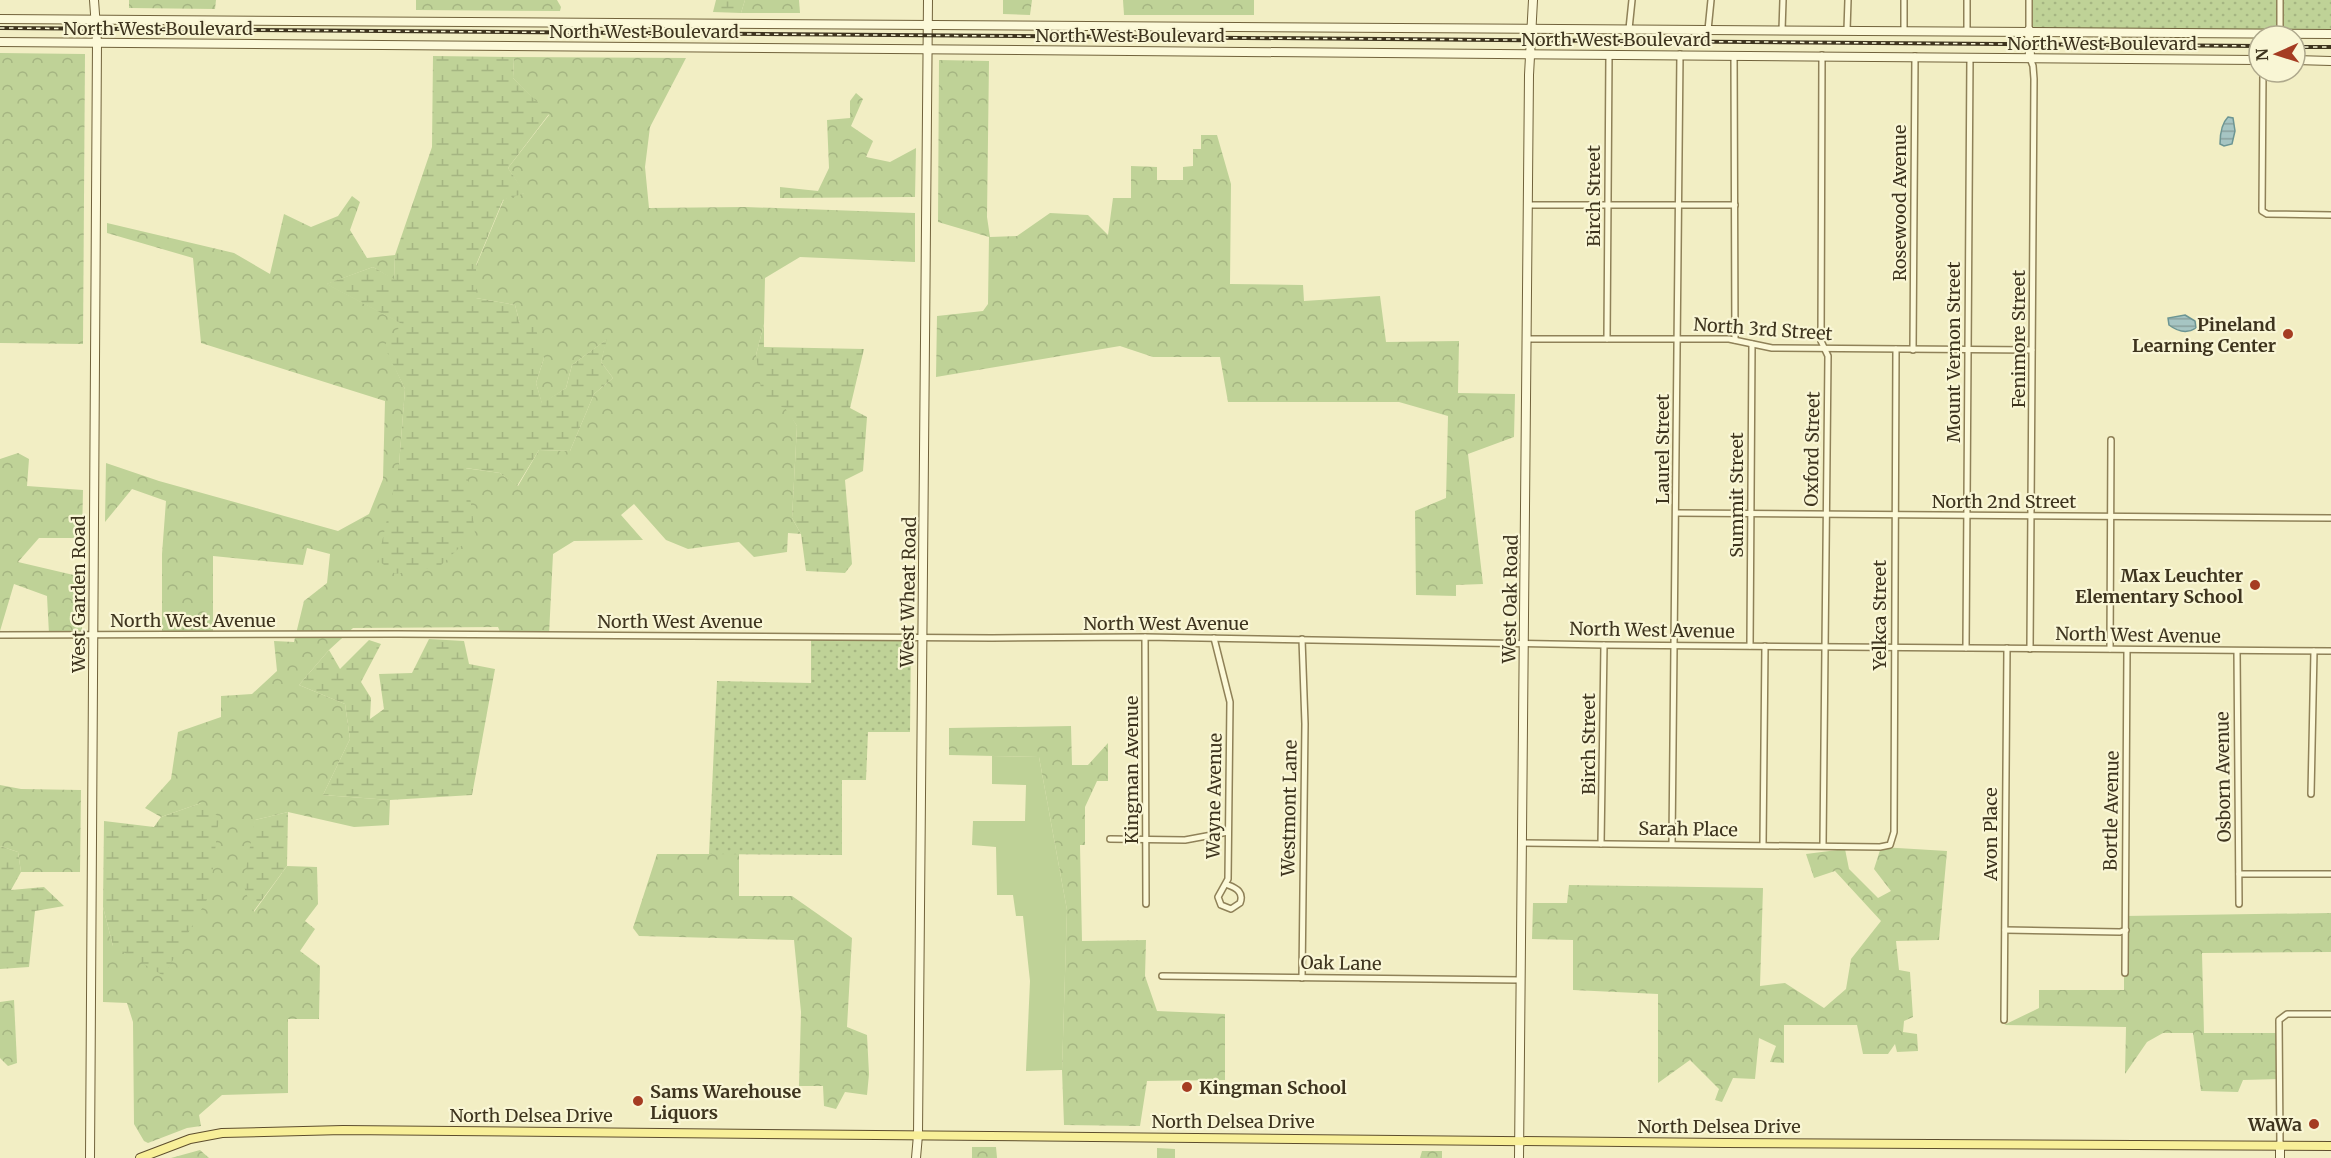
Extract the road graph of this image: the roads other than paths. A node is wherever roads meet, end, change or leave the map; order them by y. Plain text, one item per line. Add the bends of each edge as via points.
1 (94, 0) edge
2 (928, 0) edge
3 (1533, 0) edge
4 (1632, 0) edge
5 (1711, 0) edge
6 (1783, 0) edge
7 (1848, 0) edge
8 (1904, 0) edge
9 (1967, 0) edge
10 (2029, 0) edge
11 (2280, 0) edge
12 (0, 19) edge
13 (97, 19) junction
14 (2280, 24) edge
15 (928, 25) junction
16 (1531, 29) junction
17 (1629, 29) junction
18 (1708, 30) junction
19 (1782, 30) junction
20 (1847, 30) junction
21 (1904, 30) junction
22 (1967, 30) junction
23 (2029, 30) junction
24 (2247, 33) edge
25 (2307, 34) edge
26 (2331, 34) edge
27 (0, 42) edge
28 (97, 42) junction
29 (928, 49) junction
30 (1530, 53) junction
31 (1609, 54) junction
32 (1680, 54) junction
33 (1734, 55) junction
34 (1822, 55) junction
35 (1915, 56) junction
36 (1970, 57) junction
37 (2030, 58) junction
38 (2247, 60) edge
39 (2307, 60) edge
40 (2331, 61) edge
41 (2263, 84) edge
42 (1608, 204) junction
43 (1528, 205) junction
44 (1678, 205) junction
45 (1735, 205) junction
46 (2331, 215) edge
47 (1527, 339) junction
48 (1607, 339) junction
49 (1677, 339) junction
50 (1735, 340) junction
51 (1752, 344) junction
52 (1825, 349) junction
53 (1896, 349) junction
54 (1913, 350) junction
55 (1968, 350) junction
56 (2032, 350) junction
57 (2111, 440) dead end
58 (1676, 513) junction
59 (1751, 513) junction
60 (1826, 514) junction
61 (1894, 515) junction
62 (1967, 515) junction
63 (2031, 516) junction
64 (2110, 517) junction
65 (2331, 519) edge
66 (0, 635) edge
67 (93, 636) junction
68 (1145, 637) junction
69 (922, 638) junction
70 (1214, 638) junction
71 (1302, 639) junction
72 (1524, 644) junction
73 (1604, 645) junction
74 (1675, 646) junction
75 (1750, 646) junction
76 (1765, 646) junction
77 (1825, 647) junction
78 (1894, 648) junction
79 (1966, 648) junction
80 (2007, 648) junction
81 (2030, 648) junction
82 (2110, 649) junction
83 (2127, 650) junction
84 (2237, 651) junction
85 (2314, 651) junction
86 (2331, 651) edge
87 (2311, 794) dead end
88 (1228, 832) junction
89 (1147, 838) junction
90 (1110, 839) dead end
91 (1522, 843) junction
92 (1672, 843) junction
93 (1601, 844) junction
94 (1763, 845) junction
95 (1824, 845) junction
96 (1854, 846) joint
97 (2239, 874) junction
98 (2331, 874) edge
99 (1228, 885) dead end
100 (1146, 903) dead end
101 (2239, 904) dead end
102 (2005, 930) junction
103 (2126, 930) junction
104 (2126, 973) dead end
105 (1162, 976) dead end
106 (1302, 978) junction
107 (1520, 980) junction
108 (2331, 1014) edge
109 (2004, 1020) dead end
110 (918, 1135) junction
111 (1519, 1140) junction
112 (2280, 1145) junction
113 (2331, 1146) edge
114 (90, 1158) edge
115 (140, 1158) edge
116 (916, 1158) edge
117 (1519, 1158) edge
118 (2280, 1158) edge

1 - 13 main road, West Garden Road
2 - 15 main road, West Wheat Road
3 - 16 main road, West Oak Road
4 - 17 street
5 - 18 street
6 - 19 street
7 - 20 street
8 - 21 street
9 - 22 street
10 - 23 street
11 - 14 street
12 - 13 main road
13 - 15 main road
13 - 28 main road, West Garden Road
15 - 16 main road
15 - 29 main road, West Wheat Road
16 - 17 main road
16 - 30 main road, West Oak Road
17 - 18 main road
18 - 19 main road
19 - 20 main road
20 - 21 main road
21 - 22 main road
22 - 23 main road
23 - 24 main road
23 - 37 main road, Fenimore Street
25 - 26 main road
27 - 28 main road, North West Boulevard
28 - 29 main road, North West Boulevard
28 - 67 main road, West Garden Road
29 - 30 main road, North West Boulevard
29 - 69 main road, West Wheat Road
30 - 31 main road, North West Boulevard
30 - 43 main road, West Oak Road
31 - 32 main road, North West Boulevard
31 - 42 street, Birch Street
32 - 33 main road, North West Boulevard
32 - 44 street, Laurel Street
33 - 34 main road, North West Boulevard
33 - 45 street
34 - 35 main road, North West Boulevard
34 - 52 street, Oxford Street via 1821,341
35 - 36 main road, North West Boulevard
35 - 54 street, Rosewood Avenue
36 - 37 main road, North West Boulevard
36 - 55 street, Mount Vernon Street
37 - 38 main road, North West Boulevard
37 - 56 street, Fenimore Street via 2034,79
39 - 40 main road
41 - 46 street via 2263,213
42 - 43 street
42 - 44 street
42 - 48 street, Birch Street
43 - 47 main road, West Oak Road
44 - 45 street
44 - 49 street, Laurel Street
45 - 50 street
47 - 48 street, North 3rd Street
47 - 72 main road, West Oak Road
48 - 49 street, North 3rd Street
49 - 50 street, North 3rd Street
49 - 58 street, Laurel Street
50 - 51 street, North 3rd Street
51 - 52 street, North 3rd Street
51 - 59 street, Summit Street
52 - 53 street, North 3rd Street
52 - 60 street, Oxford Street
53 - 54 street, North 3rd Street
53 - 61 street, Yelkca Street
54 - 55 street, North 3rd Street
55 - 56 street, North 3rd Street
55 - 62 street, Mount Vernon Street
56 - 63 street, Fenimore Street
57 - 64 street
58 - 59 street, North 2nd Street
58 - 74 street, Laurel Street
59 - 60 street, North 2nd Street
59 - 75 street, Summit Street
60 - 61 street, North 2nd Street
60 - 77 street, Oxford Street
61 - 62 street, North 2nd Street
61 - 78 street, Yelkca Street
62 - 63 street, North 2nd Street
62 - 79 street, Mount Vernon Street
63 - 64 street, North 2nd Street
63 - 81 street, Fenimore Street
64 - 65 street, North 2nd Street
64 - 82 street
66 - 67 street, North West Avenue
67 - 69 street, North West Avenue
67 - 114 main road, West Garden Road
68 - 69 street, North West Avenue
68 - 70 street, North West Avenue
68 - 89 street, Kingman Avenue
69 - 110 main road, West Wheat Road
70 - 71 street, North West Avenue
70 - 88 street, Wayne Avenue via 1230,702
71 - 72 street, North West Avenue
71 - 106 street, Westmont Lane
72 - 73 street, North West Avenue
72 - 91 main road, West Oak Road
73 - 74 street, North West Avenue
73 - 93 street, Birch Street
74 - 75 street, North West Avenue
74 - 92 street, Laurel Street
75 - 76 street, North West Avenue
76 - 77 street, North West Avenue
76 - 94 street
77 - 78 street, North West Avenue
77 - 95 street, Oxford Street
78 - 79 street, North West Avenue
78 - 96 street, Yelkca Street via 1893,838 1890,845
79 - 80 street, North West Avenue
80 - 81 street, North West Avenue
80 - 102 street, Avon Place
81 - 82 street, North West Avenue
82 - 83 street, North West Avenue
83 - 84 street, North West Avenue
83 - 103 street, Bortle Avenue
84 - 85 street, North West Avenue
84 - 97 street, Osborn Avenue
85 - 86 street, North West Avenue
85 - 87 street
88 - 89 street via 1194,839
88 - 99 street, Wayne Avenue via 1228,879 1218,897 1221,905 1231,909 1240,903 1241,896
89 - 90 street
89 - 100 street, Kingman Avenue
91 - 93 street, Sarah Place
91 - 107 main road, West Oak Road
92 - 93 street, Sarah Place
92 - 94 street, Sarah Place
94 - 95 street, Sarah Place
95 - 96 street, Sarah Place
97 - 98 street
97 - 101 street, Osborn Avenue
102 - 103 street
102 - 109 street, Avon Place
103 - 104 street, Bortle Avenue
105 - 106 street, Oak Lane
106 - 107 street, Oak Lane
107 - 111 main road, West Oak Road
108 - 112 street via 2287,1014 2279,1020
110 - 111 main road, North Delsea Drive
110 - 115 main road, North Delsea Drive via 244,1131 190,1139
110 - 116 main road, West Wheat Road
111 - 112 main road, North Delsea Drive
111 - 117 main road, West Oak Road
112 - 113 main road, North Delsea Drive
112 - 118 main road

